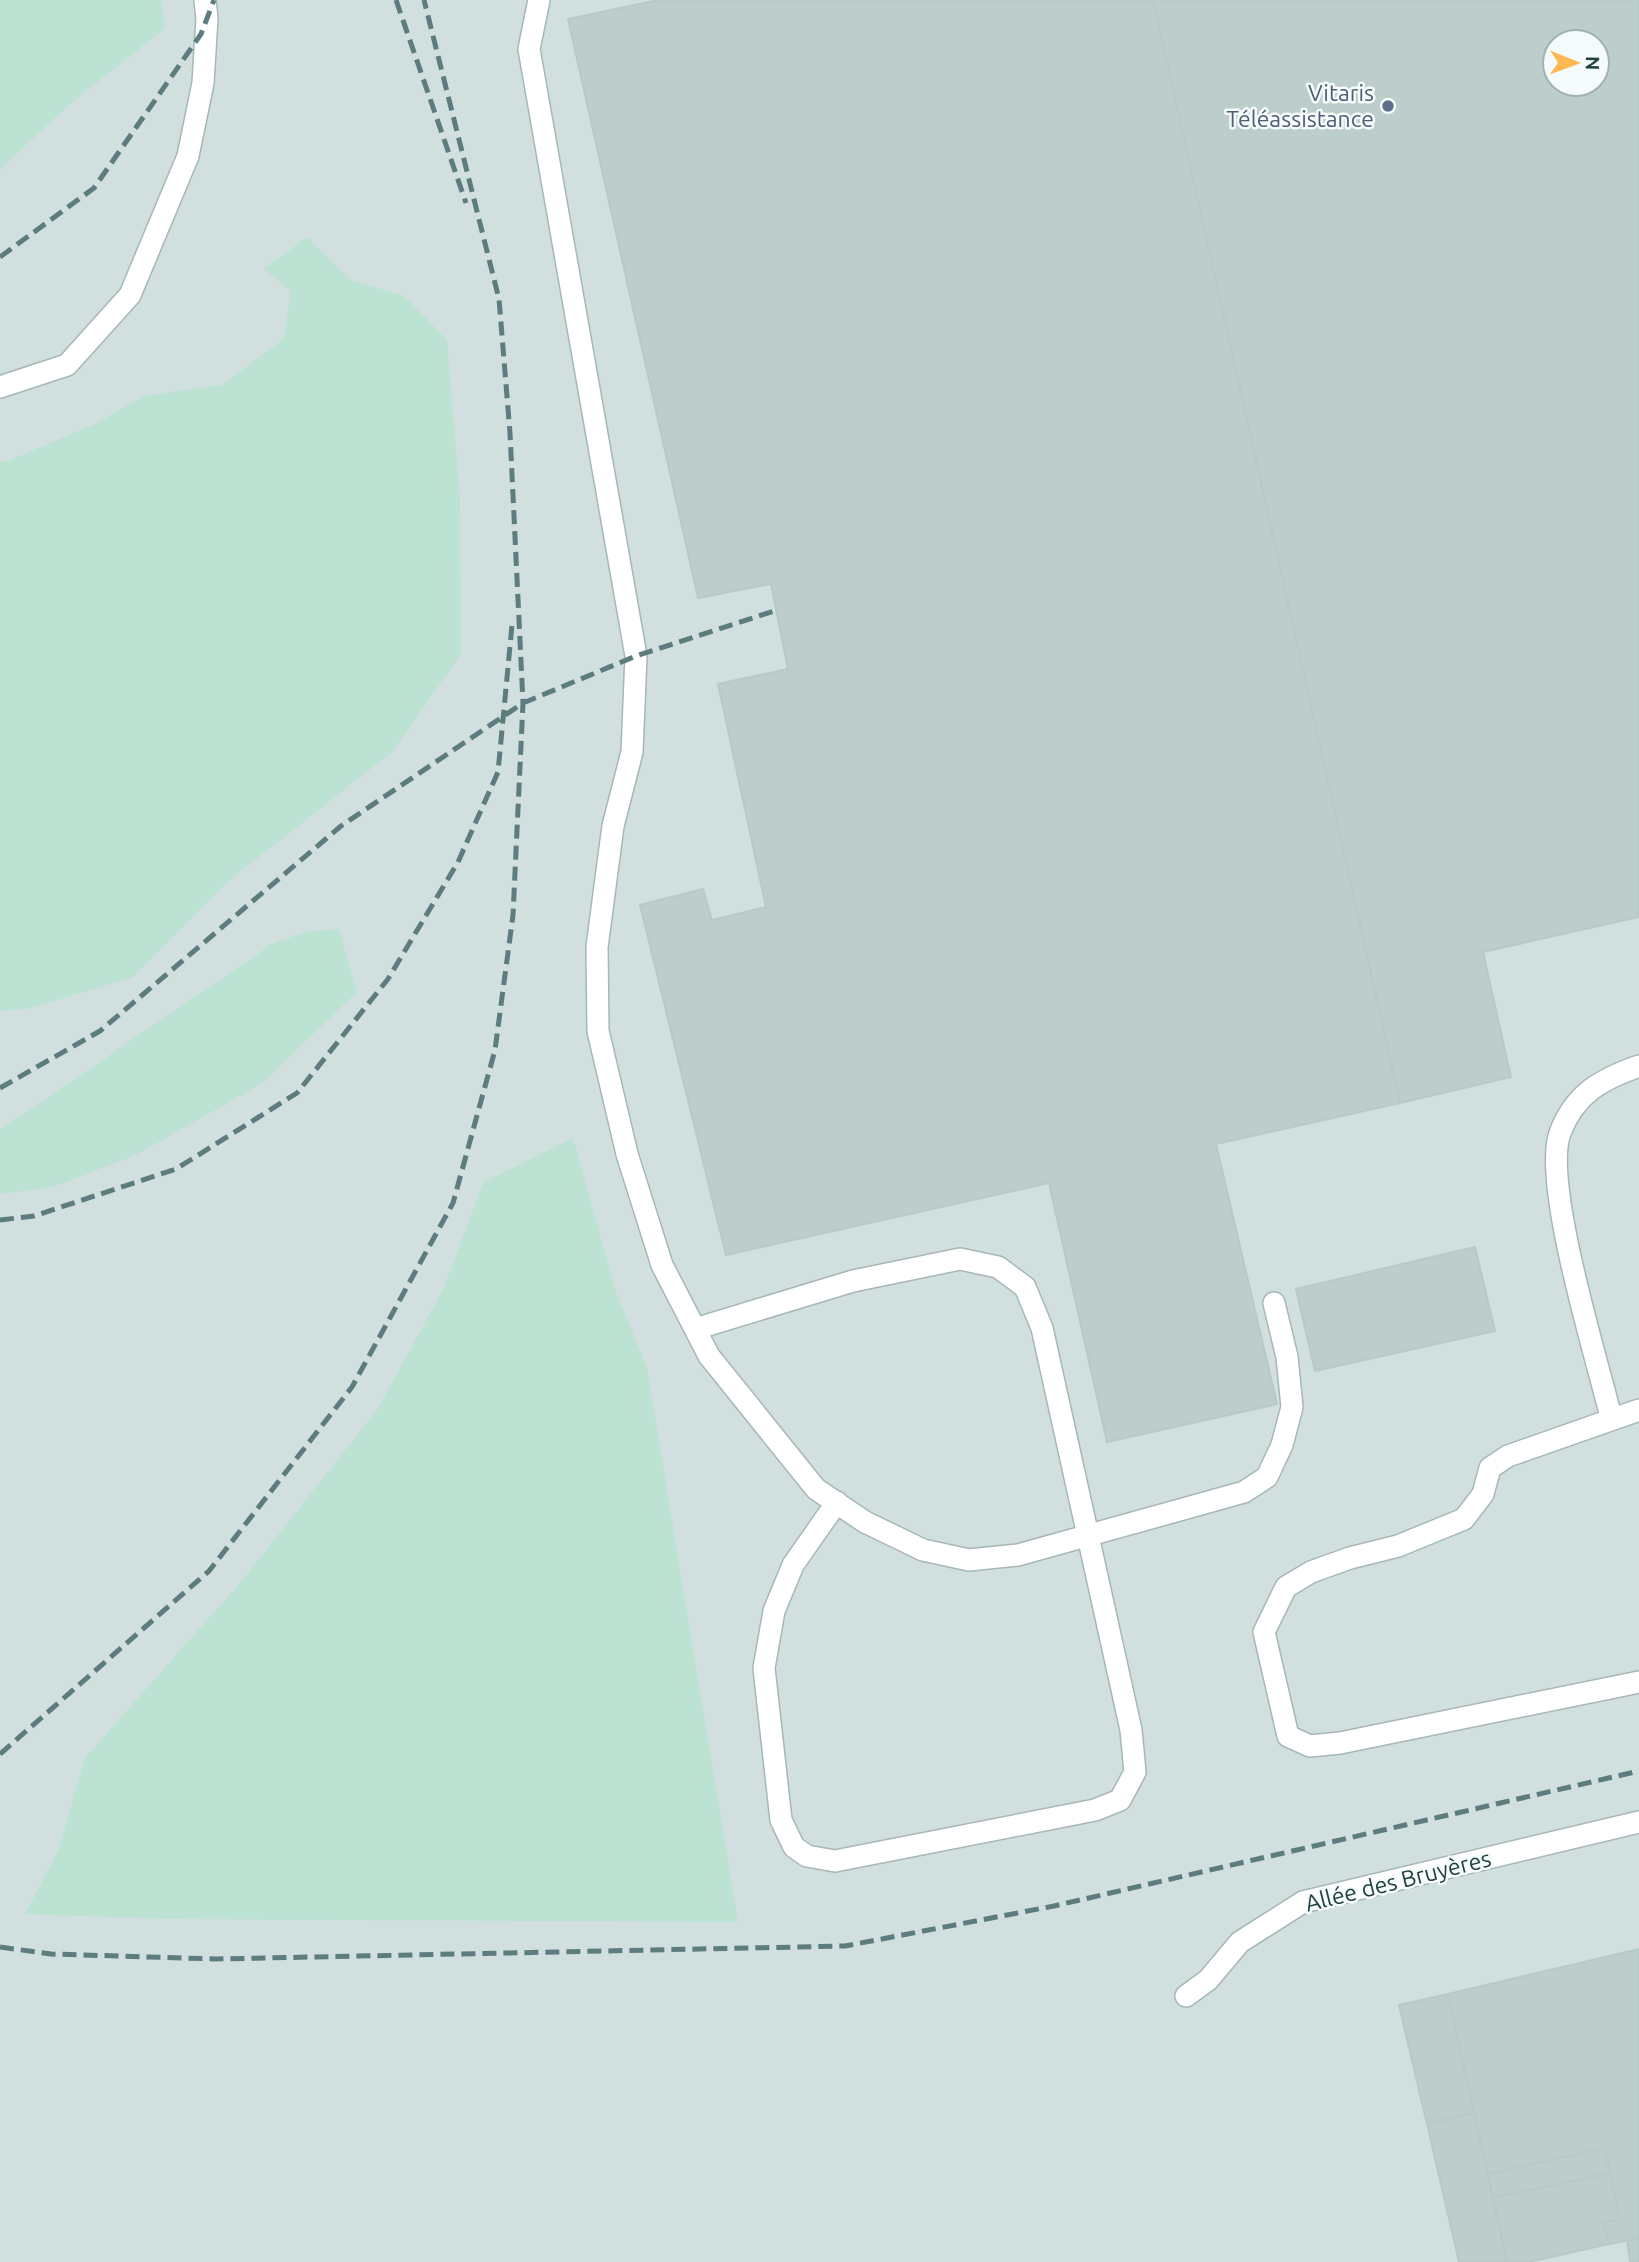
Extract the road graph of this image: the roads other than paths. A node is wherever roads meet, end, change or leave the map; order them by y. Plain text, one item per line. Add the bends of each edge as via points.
1 (205, 0) edge
2 (539, 0) edge
3 (0, 387) edge
4 (1639, 1066) edge
5 (1274, 1303) dead end
6 (695, 1329) junction
7 (1639, 1410) edge
8 (1611, 1417) junction
9 (837, 1502) junction
10 (1086, 1536) junction
11 (1639, 1682) edge
12 (1639, 1822) edge
13 (1186, 1996) dead end

1 - 3 street via 203,83 188,156 130,295 67,365
2 - 6 street via 529,49 636,656 632,752 612,826 597,947 598,1031 626,1154 658,1253
4 - 8 street via 1602,1079 1576,1104 1560,1134 1562,1219
5 - 10 street via 1287,1357 1292,1407 1282,1445 1266,1477 1244,1492
6 - 9 street via 709,1356 766,1429 816,1489
6 - 10 street via 914,1267 960,1259 998,1267 1025,1287 1042,1328
7 - 8 street
8 - 11 street via 1508,1456 1490,1468 1483,1494 1464,1520 1311,1572 1286,1587 1264,1632 1288,1737 1310,1746 1340,1744
9 - 10 street via 865,1522 923,1550 969,1560 1018,1555
9 - 10 street via 793,1565 774,1611 764,1668 781,1820 794,1847 807,1856 835,1861 1095,1810 1121,1800 1135,1772 1131,1730
12 - 13 street, Allée des Bruyères via 1303,1902 1240,1942 1208,1980

